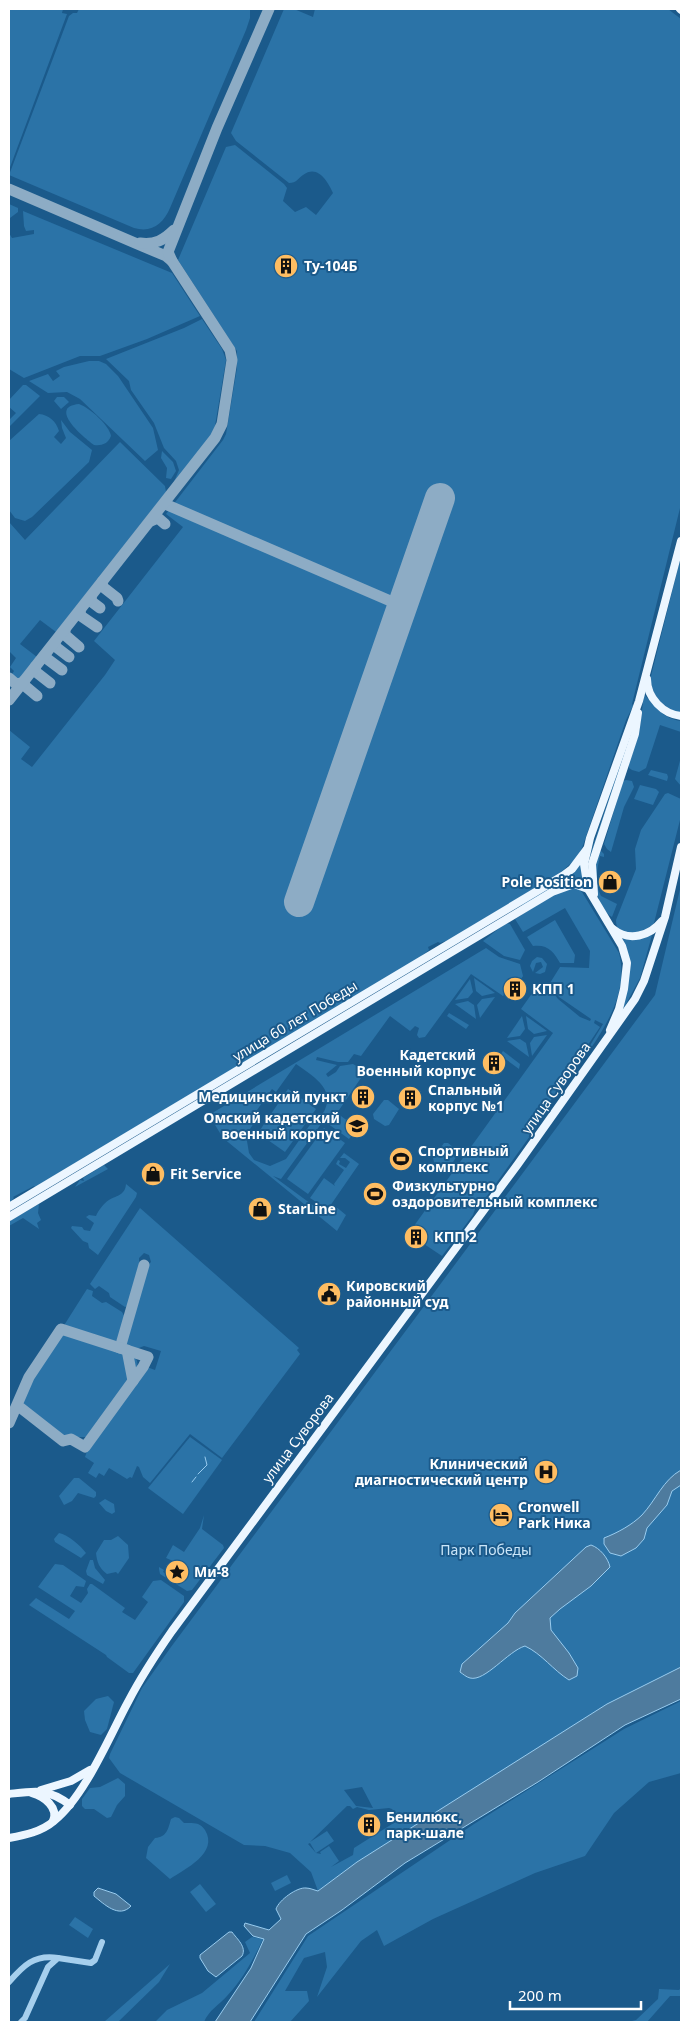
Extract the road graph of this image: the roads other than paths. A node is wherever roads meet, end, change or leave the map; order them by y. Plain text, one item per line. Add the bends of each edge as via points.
1 (681, 541) edge
2 (648, 667) junction
3 (639, 702) junction
4 (681, 716) edge
5 (681, 847) edge
6 (587, 849) junction
7 (588, 889) junction
8 (594, 899) junction
9 (518, 907) junction
10 (664, 917) junction
11 (611, 927) junction
12 (606, 1038) junction
13 (209, 1092) junction
14 (67, 1172) junction
15 (72, 1179) junction
16 (9, 1207) edge
17 (9, 1217) edge
18 (94, 1768) junction
19 (38, 1790) junction
20 (28, 1792) junction
21 (9, 1794) edge
22 (70, 1804) junction
23 (53, 1822) junction
24 (9, 1838) edge
25 (102, 1942) dead end
26 (58, 1958) junction
27 (9, 1982) edge
28 (21, 2022) edge

1 - 2 main road
2 - 3 main road
2 - 4 main road via 650,695 668,713
3 - 6 main road
3 - 8 main road via 636,734 592,864
5 - 10 main road
6 - 7 main road via 584,872
6 - 9 main road, улица 60 лет Победы via 572,869
7 - 8 main road
7 - 9 main road, улица 60 лет Победы via 579,885 567,886
8 - 11 main road
9 - 13 main road, улица 60 лет Победы
10 - 11 main road via 651,931 642,935 625,936
10 - 12 main road via 640,990
11 - 12 main road via 625,954 627,973 619,1009
12 - 18 main road, улица Суворова via 518,1164 167,1638 142,1674
13 - 14 main road, улица 60 лет Победы
13 - 15 main road, улица 60 лет Победы
14 - 15 main road
14 - 16 main road, улица 60 лет Победы
15 - 17 main road, улица 60 лет Победы
18 - 19 main road via 77,1779
18 - 22 main road, улица Суворова
19 - 20 main road
19 - 22 main road
20 - 21 main road
20 - 23 main road via 38,1794 50,1805 56,1814
22 - 23 main road, улица Суворова
23 - 24 main road, улица Суворова via 38,1831
25 - 26 street via 91,1963
26 - 27 street via 44,1957 29,1962
26 - 28 street via 48,1967

